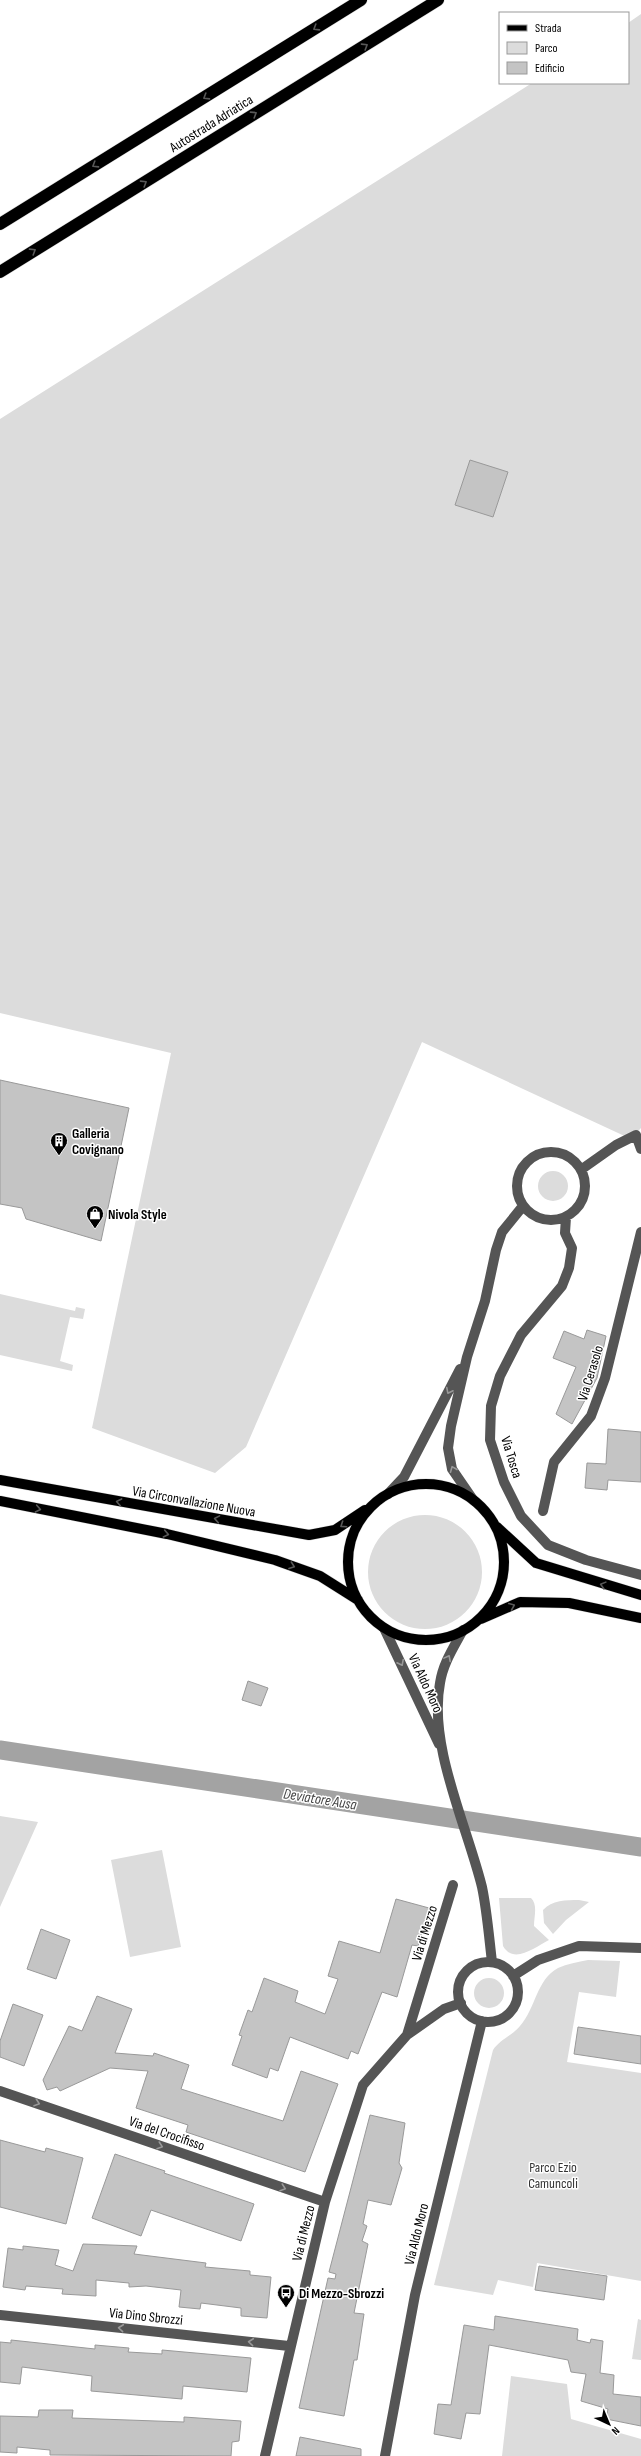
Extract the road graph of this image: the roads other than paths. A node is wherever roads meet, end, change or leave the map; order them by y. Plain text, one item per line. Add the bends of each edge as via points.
1 (361, 0) edge
2 (438, 0) edge
3 (0, 224) edge
4 (0, 272) edge
5 (641, 1149) edge
6 (582, 1169) junction
7 (523, 1206) junction
8 (566, 1217) junction
9 (641, 1232) edge
10 (467, 1357) junction
11 (0, 1480) edge
12 (388, 1494) junction
13 (0, 1501) edge
14 (474, 1501) junction
15 (376, 1503) junction
16 (543, 1511) dead end
17 (494, 1524) junction
18 (641, 1575) edge
19 (641, 1595) edge
20 (358, 1600) junction
21 (641, 1618) edge
22 (476, 1621) junction
23 (384, 1628) junction
24 (463, 1630) junction
25 (442, 1751) junction
26 (453, 1885) dead end
27 (641, 1948) edge
28 (492, 1962) junction
29 (513, 1976) junction
30 (461, 2003) junction
31 (482, 2021) junction
32 (407, 2035) junction
33 (0, 2091) edge
34 (325, 2202) junction
35 (0, 2315) edge
36 (289, 2346) junction
37 (265, 2456) edge
38 (385, 2456) edge

1 -> 3 highway, Autostrada Adriatica
4 -> 2 highway, Autostrada Adriatica
5 - 6 street via 636,1135 616,1145
6 - 7 street via 575,1160 555,1151 543,1152 533,1157 519,1174 518,1196
6 - 8 street via 586,1191 582,1202
7 - 8 street via 538,1218 557,1220
7 - 10 street via 502,1232 485,1301
8 - 18 street, Via Tosca via 565,1233 572,1248 569,1268 562,1286 521,1335 500,1376 491,1406 490,1440 504,1482 521,1516 548,1545 586,1560
9 - 16 street, Via Cerasolo via 606,1378 591,1416 554,1462
10 -> 12 street via 404,1477
14 -> 10 street via 452,1470 448,1448
15 -> 11 main road, Via Circonvallazione Nuova via 335,1530 310,1535
12 - 14 main road via 410,1486 432,1484 454,1490
12 - 15 main road
13 -> 20 main road via 167,1534 275,1560 320,1576
14 - 17 main road
15 - 20 main road via 357,1526 351,1541 348,1571
19 -> 17 main road via 536,1563
17 - 22 main road via 503,1553 501,1583 495,1598
20 - 23 main road via 365,1611
22 -> 21 main road via 520,1602 570,1603
22 - 24 main road
23 - 24 main road via 396,1634 423,1640 451,1636
23 -> 25 street, Via Aldo Moro
25 -> 24 street via 438,1701 440,1684 444,1667
25 - 28 street via 482,1888
26 - 32 street, Via di Mezzo
27 - 29 street via 579,1946 538,1960
28 - 29 street via 500,1964
28 - 30 street via 475,1965 462,1977 459,1994
29 - 31 street via 518,1995 510,2013 492,2021
30 - 31 street via 472,2017
30 - 32 street, Via di Mezzo via 444,2009
31 - 38 street, Via Aldo Moro via 415,2295
32 - 34 street, Via di Mezzo via 364,2085
33 -> 34 street, Via del Crocifisso
34 - 36 street, Via di Mezzo
36 -> 35 street, Via Dino Sbrozzi
36 - 37 street, Via di Mezzo

